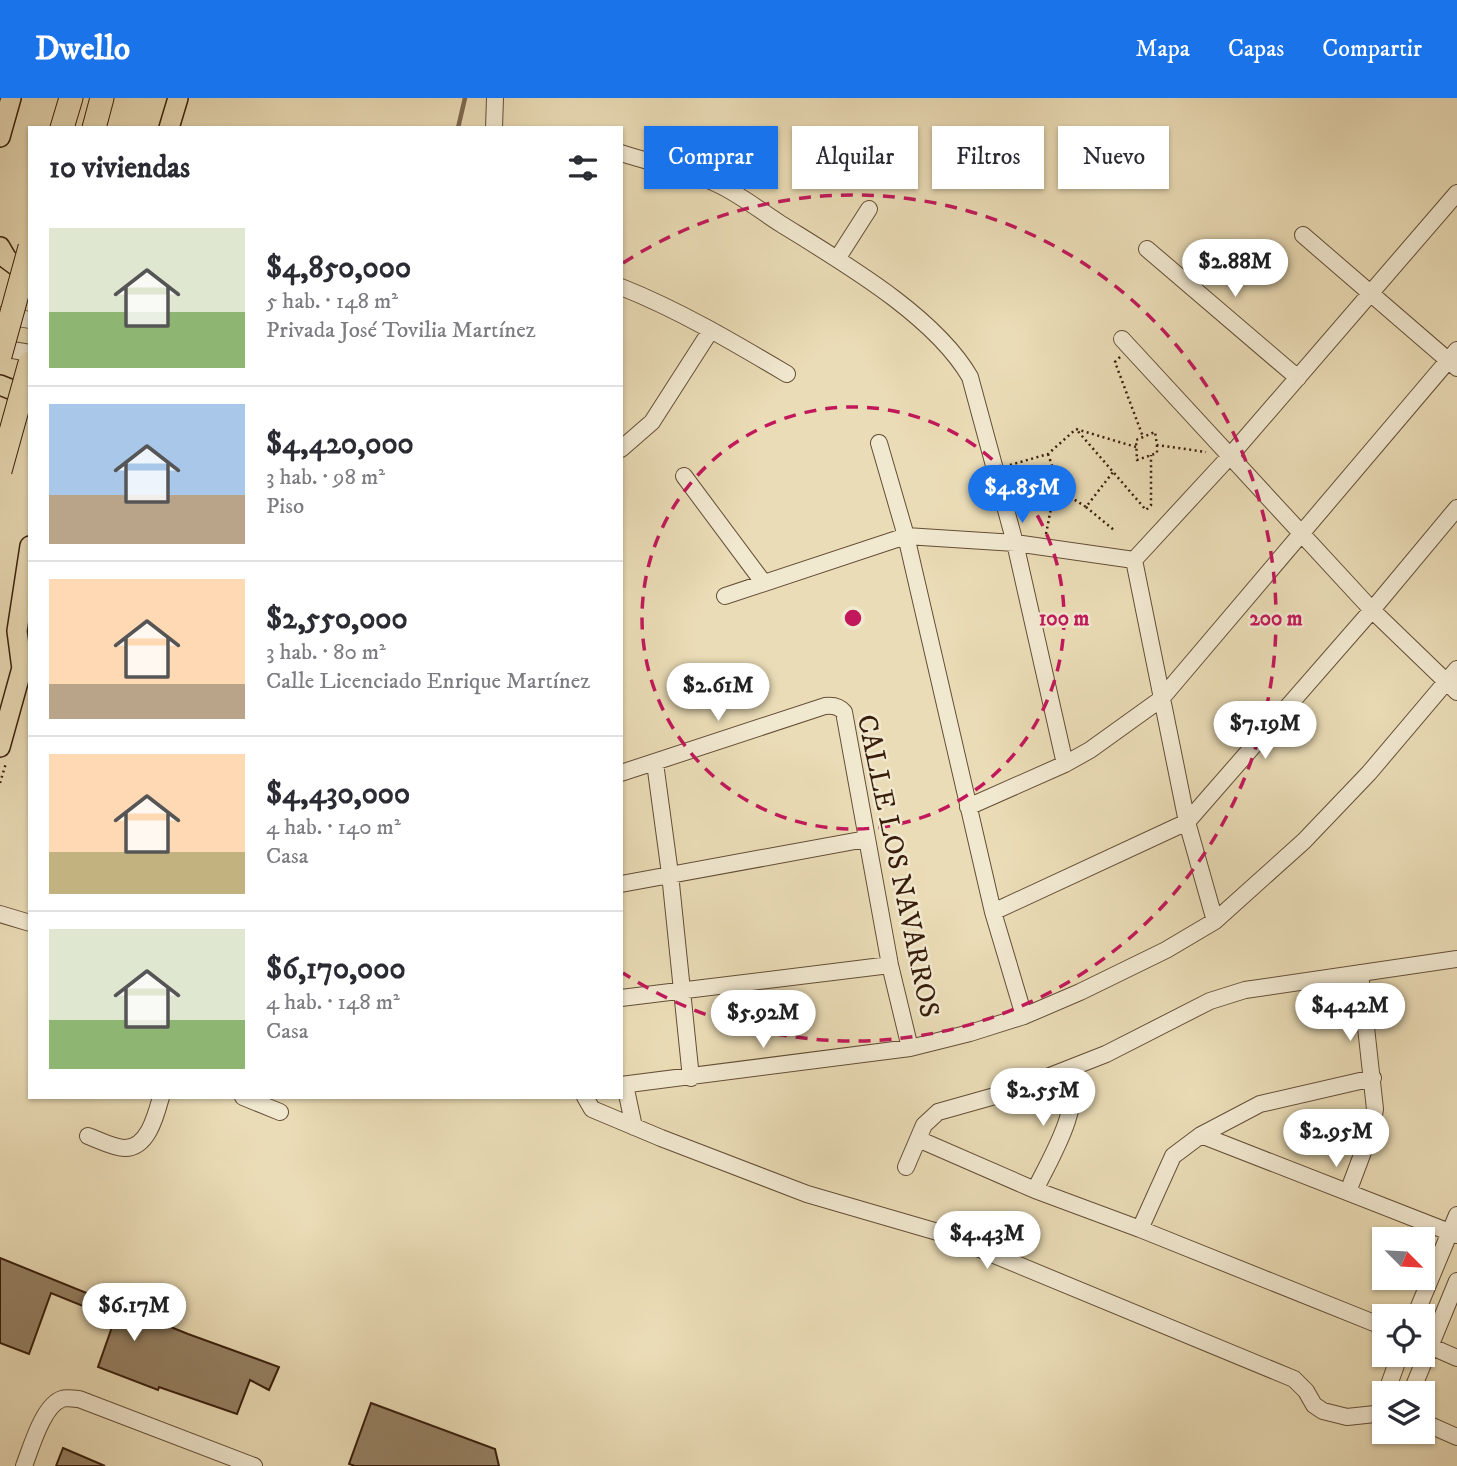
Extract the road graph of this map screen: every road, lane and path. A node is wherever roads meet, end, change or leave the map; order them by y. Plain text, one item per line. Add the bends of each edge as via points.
1 (11, 98) edge
2 (71, 98) edge
3 (102, 98) edge
4 (177, 98) edge
5 (495, 98) edge
6 (63, 126) edge
7 (95, 126) edge
8 (170, 126) edge
9 (494, 126) edge
10 (0, 137) edge
11 (623, 154) edge
12 (1457, 193) edge
13 (869, 209) dead end
14 (1303, 235) dead end
15 (0, 247) edge
16 (1147, 249) dead end
17 (28, 254) edge
18 (837, 258) junction
19 (28, 275) edge
20 (623, 288) edge
21 (1372, 292) junction
22 (0, 315) edge
23 (28, 320) edge
24 (711, 330) junction
25 (1126, 343) joint
26 (0, 348) edge
27 (28, 353) edge
28 (0, 356) edge
29 (1454, 359) edge
30 (28, 370) edge
31 (787, 374) dead end
32 (1298, 378) junction
33 (0, 385) edge
34 (28, 396) edge
35 (1076, 429) junction
36 (1143, 437) junction
37 (878, 443) dead end
38 (1157, 445) junction
39 (623, 447) edge
40 (1136, 447) junction
41 (1048, 454) junction
42 (1151, 455) junction
43 (1230, 456) junction
44 (0, 471) edge
45 (1113, 472) junction
46 (684, 476) dead end
47 (1058, 483) junction
48 (1044, 488) junction
49 (1065, 493) junction
50 (1052, 503) junction
51 (1086, 507) junction
52 (1457, 508) edge
53 (1114, 530) dead end
54 (1302, 534) junction
55 (905, 536) junction
56 (1015, 543) junction
57 (1045, 547) junction
58 (28, 560) edge
59 (1134, 560) junction
60 (762, 582) junction
61 (725, 596) dead end
62 (1372, 610) junction
63 (26, 669) edge
64 (1457, 669) edge
65 (1452, 687) edge
66 (1161, 699) junction
67 (0, 747) edge
68 (655, 763) junction
69 (1065, 764) junction
70 (623, 771) edge
71 (968, 807) junction
72 (1187, 822) junction
73 (866, 839) junction
74 (670, 874) junction
75 (623, 884) edge
76 (993, 912) junction
77 (0, 914) edge
78 (1214, 921) junction
79 (28, 922) edge
80 (1457, 959) edge
81 (890, 965) junction
82 (1360, 973) junction
83 (683, 990) junction
84 (623, 998) edge
85 (1024, 1016) junction
86 (910, 1048) junction
87 (1071, 1068) junction
88 (691, 1078) junction
89 (1373, 1078) junction
90 (623, 1085) edge
91 (160, 1099) edge
92 (248, 1099) edge
93 (586, 1099) edge
94 (280, 1112) dead end
95 (634, 1127) junction
96 (1201, 1135) junction
97 (88, 1136) dead end
98 (918, 1139) junction
99 (906, 1167) dead end
100 (1035, 1190) junction
101 (1348, 1192) junction
102 (1457, 1215) edge
103 (1140, 1229) junction
104 (1453, 1234) edge
105 (1457, 1281) edge
106 (1421, 1304) edge
107 (1372, 1322) edge
108 (1435, 1328) edge
109 (1435, 1348) edge
110 (1457, 1358) edge
111 (1372, 1414) edge
112 (1435, 1427) edge
113 (1457, 1437) edge
114 (24, 1466) edge
115 (254, 1466) edge

1 - 10 main road
2 - 6 highway
3 - 7 highway
4 - 8 main road
5 - 9 street
11 - 18 street via 712,181
12 - 21 street
13 - 18 street
14 - 21 street
15 - 19 main road via 7,259
16 - 32 street
17 - 28 highway, bridge
18 - 56 street via 905,308 962,362
20 - 24 street
21 - 29 street
21 - 32 street
22 - 23 street
24 - 31 street
24 - 39 street via 652,422
25 - 36 path via 1115,362
25 - 43 street
26 - 27 street
29 - 54 street
30 - 44 highway, bridge
32 - 43 street
33 - 34 main road
35 - 40 path
35 - 41 path
35 - 45 path
36 - 38 path via 1155,432
36 - 40 path via 1136,440
37 - 55 street
38 - 42 path via 1157,453
38 - 43 path
40 - 42 path via 1137,460
41 - 47 path
41 - 48 path via 1007,465 1012,480
42 - 45 path via 1151,505 1146,510
43 - 54 street
43 - 59 street
45 - 51 path
46 - 60 street
47 - 48 path via 1049,481
47 - 49 path via 1069,487
48 - 50 path via 1036,499
49 - 50 path via 1057,505
49 - 51 path
50 - 57 path
51 - 53 path
52 - 62 street
54 - 62 street
54 - 66 street
55 - 56 street
55 - 60 street
55 - 71 street
56 - 57 street
56 - 69 street
57 - 59 street
58 - 63 main road via 18,631
59 - 66 street
60 - 61 street
62 - 65 street
62 - 72 street
63 - 67 main road
64 - 65 street
65 - 78 street via 1340,805
66 - 69 street
66 - 72 street
68 - 70 street
68 - 73 street, CALLE LOS NAVARROS via 836,706 844,712
68 - 74 street
69 - 71 street
71 - 76 street
72 - 76 street
72 - 78 street
73 - 74 street
73 - 81 street, CALLE LOS NAVARROS
74 - 75 street
74 - 83 street
76 - 85 street
77 - 79 street
78 - 85 street via 1166,950
80 - 82 street
81 - 83 street
81 - 86 street, CALLE LOS NAVARROS
82 - 87 street via 1223,996
82 - 89 street
83 - 84 street
83 - 88 street
85 - 86 street
86 - 88 street
87 - 98 street via 938,1112
87 - 100 street via 1071,1109
88 - 90 street
89 - 96 street via 1260,1104
89 - 101 street via 1374,1119
90 - 95 street
91 - 97 street via 145,1137 137,1145 124,1148
92 - 94 street
93 - 95 street via 592,1109
95 - 111 street via 807,1194 941,1233 1016,1263 1294,1379 1324,1411 1347,1417
96 - 101 street
96 - 103 street via 1173,1156
98 - 99 street
98 - 100 street
100 - 103 street
101 - 104 street
102 - 104 street
103 - 107 street
104 - 106 street
105 - 108 street
109 - 110 street
112 - 113 street
114 - 115 street via 44,1418 54,1403 64,1398 79,1399

